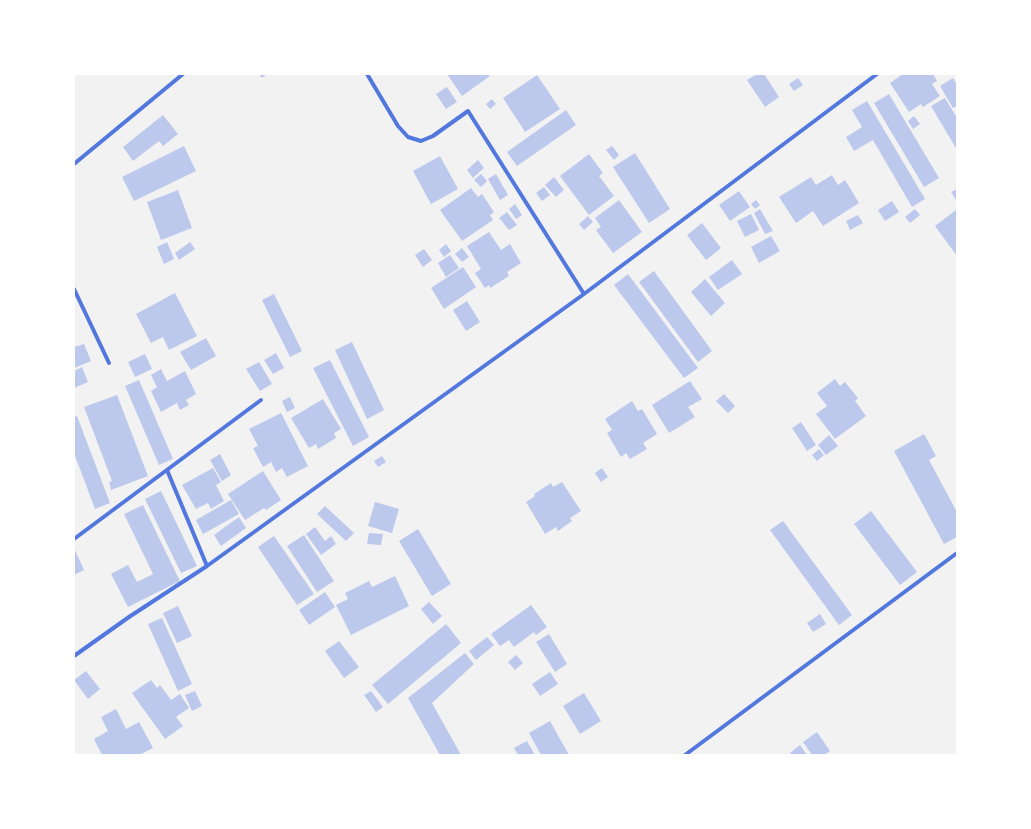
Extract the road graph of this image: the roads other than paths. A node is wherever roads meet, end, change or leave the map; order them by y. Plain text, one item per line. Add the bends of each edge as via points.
1 (183, 74) edge
2 (367, 74) edge
3 (877, 74) edge
4 (74, 164) edge
5 (74, 289) edge
6 (584, 294) junction
7 (108, 363) dead end
8 (261, 400) dead end
9 (167, 470) junction
10 (74, 539) edge
11 (957, 553) edge
12 (207, 566) junction
13 (74, 656) edge
14 (685, 755) edge

1 - 4 street
2 - 6 street via 398,126 408,137 421,141 433,136 468,111
3 - 6 street
5 - 7 street
6 - 12 street
8 - 9 street
9 - 10 street
9 - 12 street
11 - 14 street
12 - 13 street

